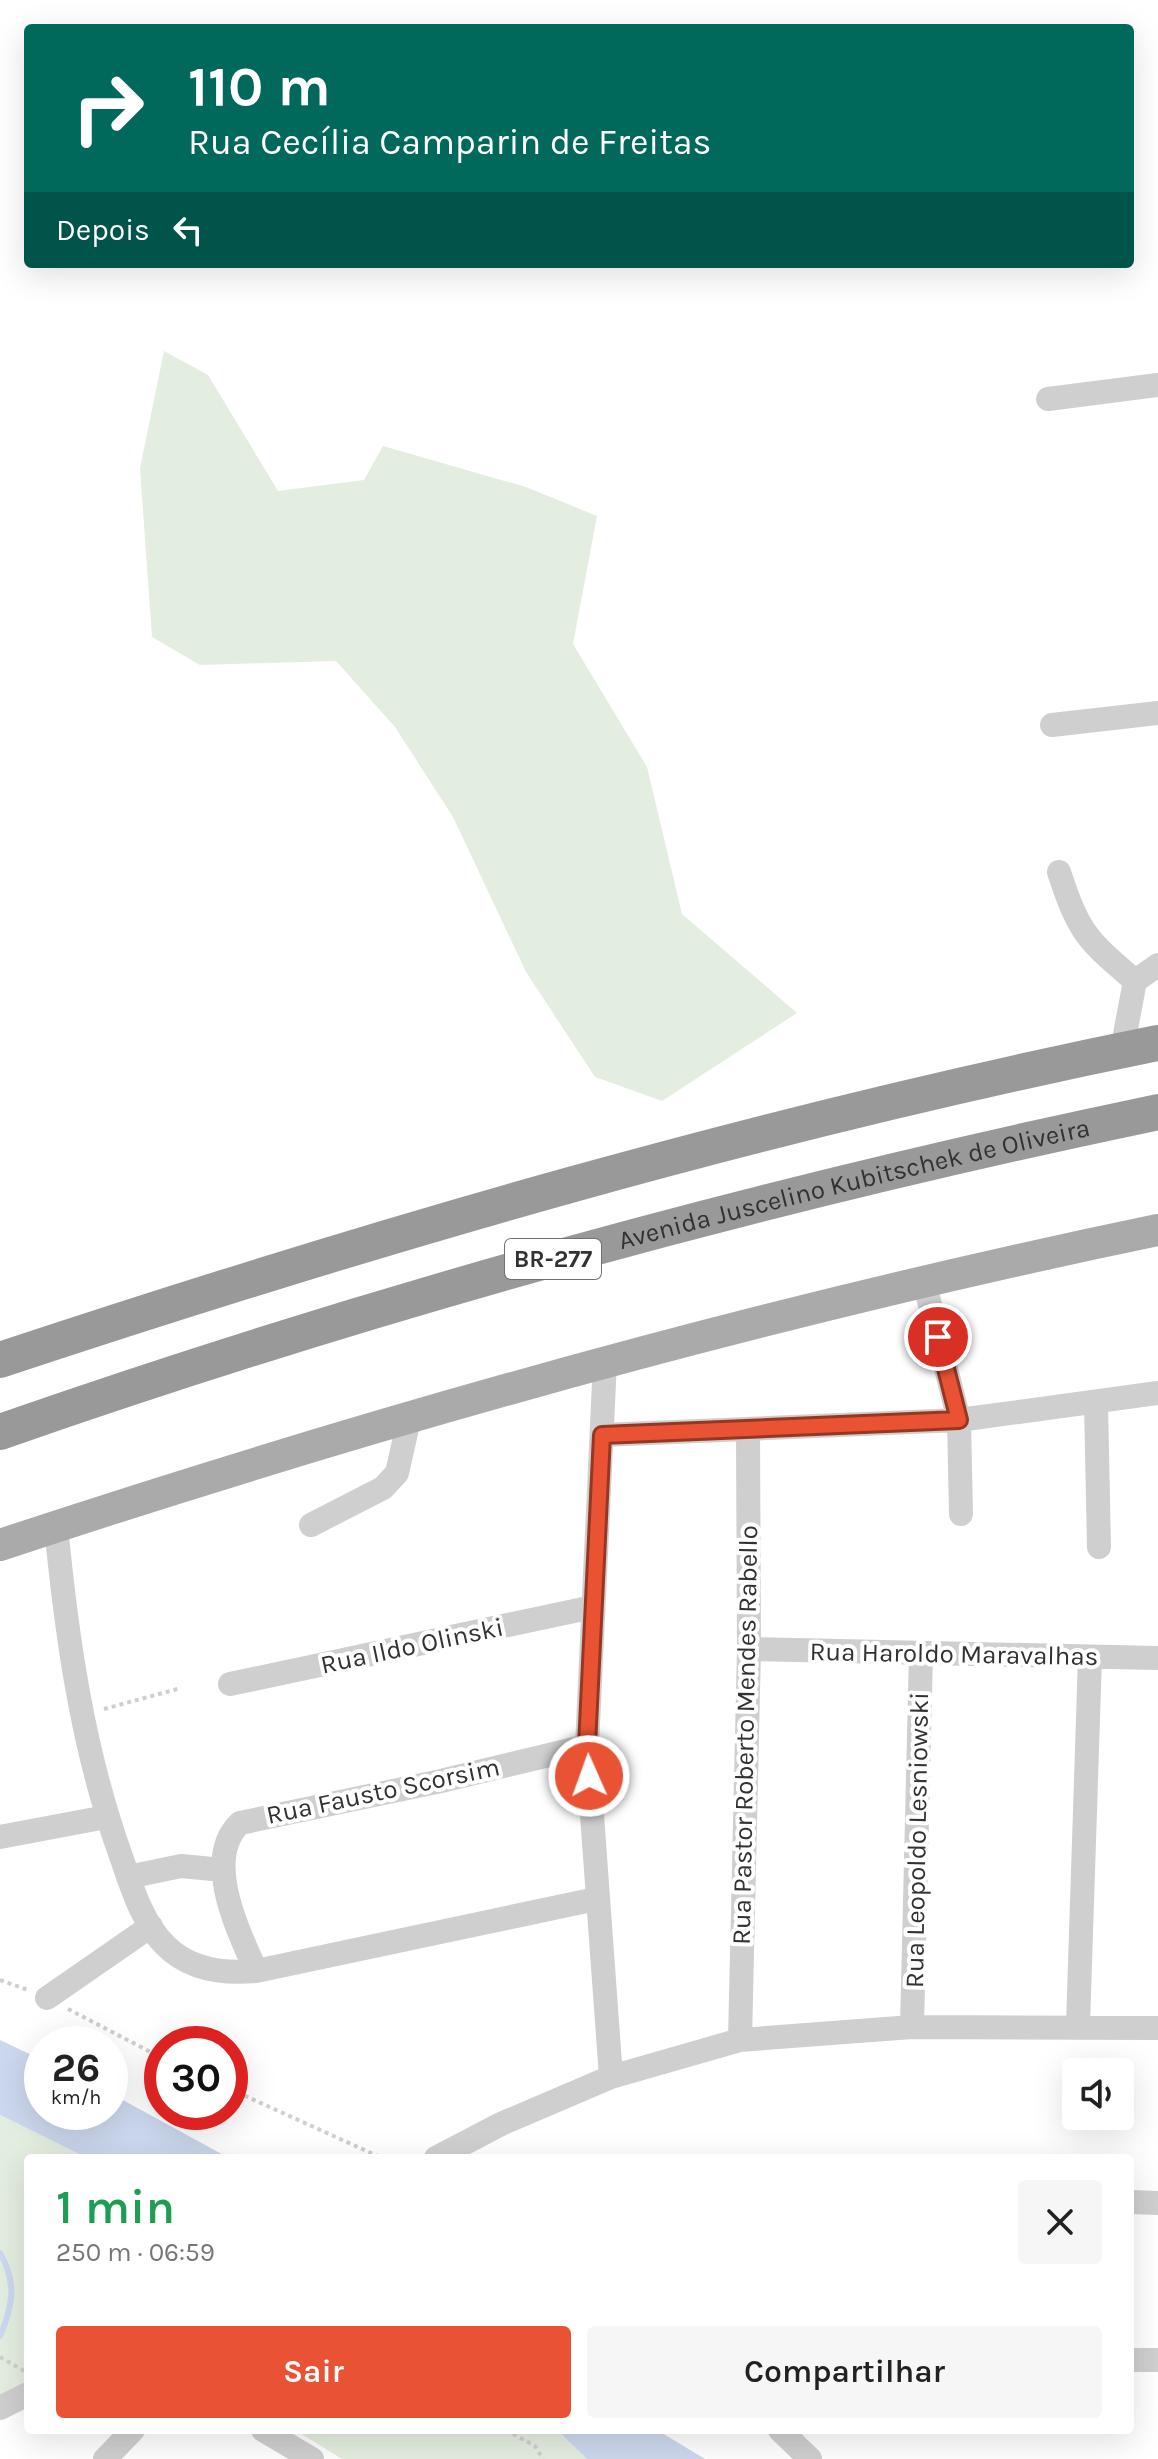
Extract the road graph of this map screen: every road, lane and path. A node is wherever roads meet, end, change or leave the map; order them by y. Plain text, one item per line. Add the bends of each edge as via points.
1 (1158, 385) edge
2 (1048, 399) dead end
3 (1158, 713) edge
4 (1052, 725) dead end
5 (1059, 872) dead end
6 (1158, 965) edge
7 (1135, 981) junction
8 (1158, 1043) edge
9 (1122, 1050) junction
10 (1158, 1112) edge
11 (1158, 1230) edge
12 (924, 1281) junction
13 (79, 1334) junction
14 (0, 1343) edge
15 (0, 1360) edge
16 (605, 1361) junction
17 (1158, 1393) edge
18 (1096, 1403) junction
19 (410, 1415) junction
20 (959, 1420) junction
21 (748, 1431) junction
22 (0, 1432) edge
23 (602, 1435) junction
24 (961, 1514) dead end
25 (311, 1525) dead end
26 (56, 1526) junction
27 (0, 1545) edge
28 (1099, 1547) dead end
29 (593, 1607) junction
30 (749, 1649) junction
31 (921, 1653) junction
32 (1090, 1657) junction
33 (1158, 1658) edge
34 (230, 1684) dead end
35 (181, 1688) dead end
36 (82, 1714) junction
37 (587, 1746) junction
38 (106, 1817) junction
39 (0, 1837) edge
40 (223, 1870) junction
41 (128, 1877) junction
42 (596, 1899) junction
43 (151, 1926) junction
44 (256, 1971) junction
45 (0, 1980) edge
46 (47, 1998) junction
47 (1078, 2025) junction
48 (912, 2027) junction
49 (1158, 2028) edge
50 (740, 2040) junction
51 (144, 2049) edge
52 (611, 2077) junction
53 (248, 2097) edge
54 (373, 2154) edge
55 (444, 2154) edge
56 (1134, 2202) edge
57 (1158, 2203) edge
58 (0, 2357) edge
59 (1134, 2360) edge
60 (1158, 2360) edge
61 (24, 2371) edge
62 (24, 2396) edge
63 (0, 2408) edge
64 (129, 2434) edge
65 (270, 2434) edge
66 (513, 2434) edge
67 (784, 2434) edge
68 (105, 2459) edge
69 (312, 2459) edge
70 (543, 2459) edge
71 (810, 2459) edge

1 - 2 street
3 - 4 street
5 - 7 street via 1080,929
6 - 7 street
7 - 9 street
8 - 9 highway, BR-277
9 - 13 highway, BR-277 via 895,1100 578,1183
10 - 22 highway, Avenida Juscelino Kubitschek de Oliveira / BR-277 via 559,1258 298,1334
11 - 12 main road
12 - 16 main road
12 - 20 street
13 - 14 street
13 - 15 highway, BR-277
16 - 19 main road
16 - 23 street
17 - 18 street
18 - 20 street
18 - 28 street
19 - 25 street via 397,1473 383,1488
19 - 26 main road
20 - 21 street
20 - 24 street
21 - 23 street
21 - 30 street, Rua Pastor Roberto Mendes Rabello
23 - 29 street
26 - 27 main road
26 - 36 street
29 - 34 street, Rua Ildo Olinski
29 - 37 street
30 - 31 street, Rua Haroldo Maravalhas
30 - 50 street, Rua Pastor Roberto Mendes Rabello
31 - 32 street, Rua Haroldo Maravalhas
31 - 48 street, Rua Leopoldo Lesniowski
32 - 33 street, Rua Haroldo Maravalhas
32 - 47 street
35 - 36 path
36 - 38 street
37 - 40 street, Rua Fausto Scorsim via 249,1819 234,1828
37 - 42 street
38 - 39 street
38 - 41 street
40 - 41 street via 181,1866
40 - 44 street, Rua Fausto Scorsim via 232,1912
41 - 43 street
42 - 44 street
42 - 52 street
43 - 44 street via 165,1946 205,1968
43 - 46 street
45 - 46 path
46 - 51 path
47 - 48 street
47 - 49 street
48 - 50 street
50 - 52 street
52 - 55 street
53 - 54 path
56 - 57 street
58 - 61 path
59 - 60 street
62 - 63 street
64 - 68 street
65 - 69 street
66 - 70 path via 535,2446
67 - 71 street

